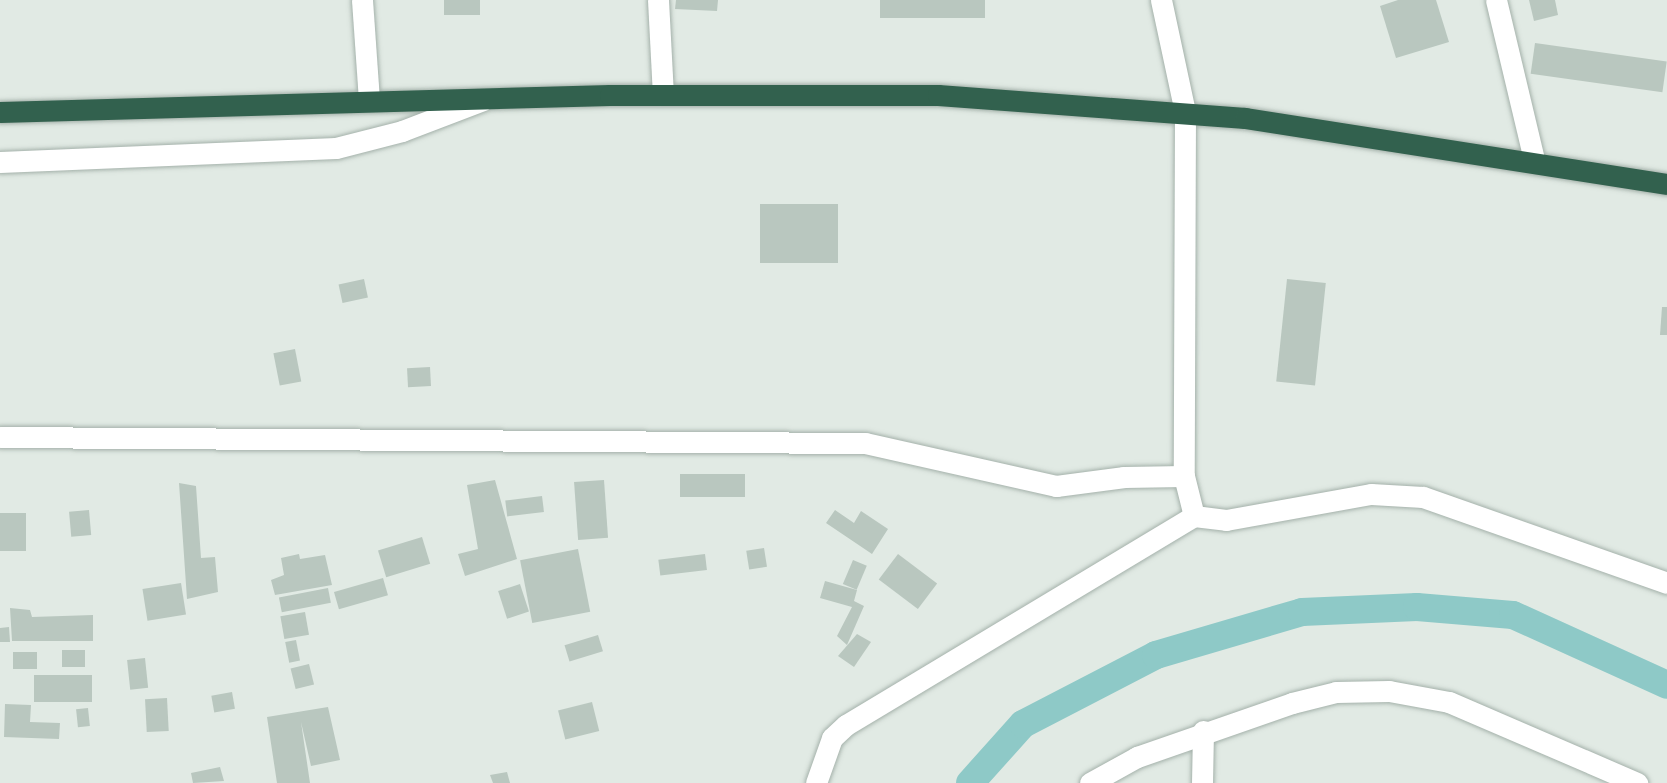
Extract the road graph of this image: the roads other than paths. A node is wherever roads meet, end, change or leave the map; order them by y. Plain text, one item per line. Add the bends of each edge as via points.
1 (362, 0) edge
2 (658, 0) edge
3 (1161, 0) edge
4 (1496, 0) edge
5 (663, 95) junction
6 (488, 98) junction
7 (369, 101) junction
8 (0, 111) edge
9 (1185, 112) junction
10 (1534, 160) junction
11 (0, 162) edge
12 (1667, 184) edge
13 (0, 437) edge
14 (1184, 476) junction
15 (1194, 516) junction
16 (1667, 583) edge
17 (1203, 731) junction
18 (816, 783) edge
19 (1090, 783) edge
20 (1202, 783) edge
21 (1637, 783) edge

1 - 7 street
2 - 5 street
3 - 9 street
4 - 10 street
5 - 6 highway
5 - 9 highway via 938,95
6 - 7 highway
6 - 11 street via 402,131 336,148
7 - 8 highway
9 - 10 highway
9 - 14 street
10 - 12 highway
13 - 14 street via 865,443 1056,486 1124,477
14 - 15 street
15 - 16 street via 1226,520 1371,494 1423,497
15 - 18 street via 846,725 832,738
17 - 19 street via 1138,757
17 - 20 street
17 - 21 street via 1336,692 1389,691 1449,702

